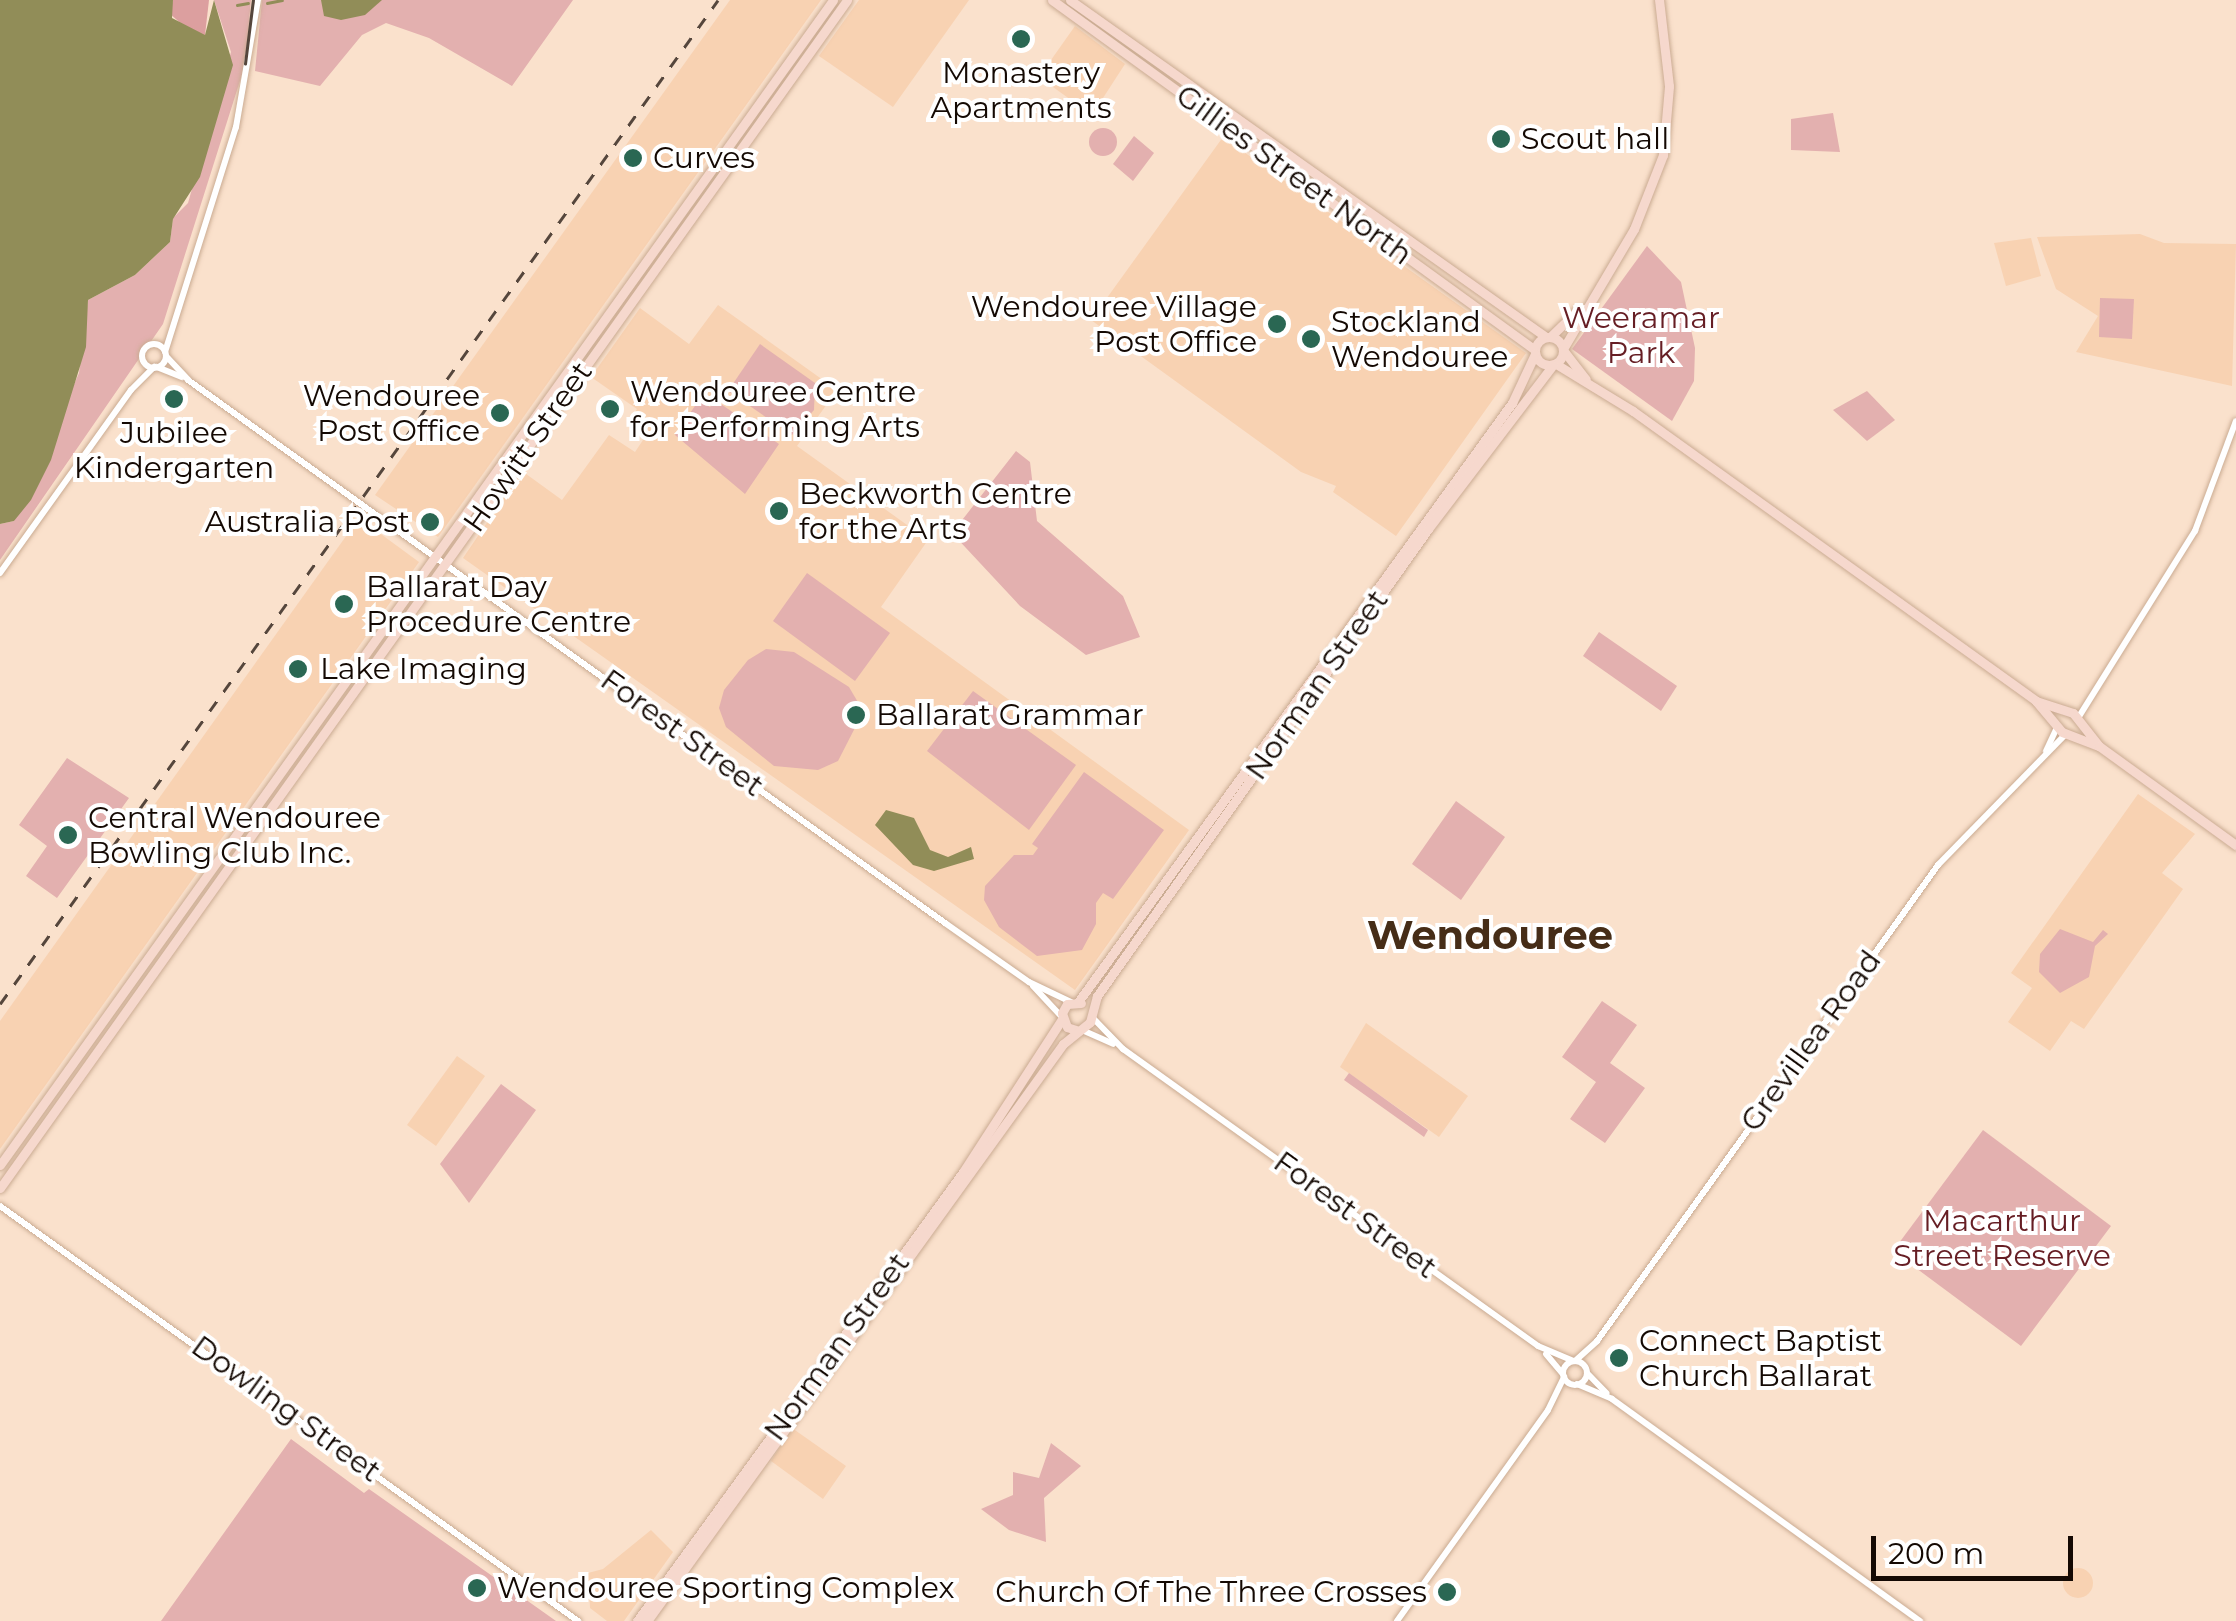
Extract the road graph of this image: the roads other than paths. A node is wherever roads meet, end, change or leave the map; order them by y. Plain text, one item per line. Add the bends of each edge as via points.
1 (258, 0) edge
2 (1052, 0) edge
3 (1070, 0) edge
4 (1659, 0) edge
5 (842, 1) edge
6 (780, 74) junction
7 (789, 81) junction
8 (1243, 124) junction
9 (1236, 134) junction
10 (1425, 262) junction
11 (1585, 303) junction
12 (173, 317) junction
13 (1548, 337) junction
14 (152, 344) junction
15 (1563, 349) junction
16 (1535, 352) junction
17 (165, 354) junction
18 (142, 356) junction
19 (1554, 364) junction
20 (155, 367) junction
21 (1586, 379) junction
22 (188, 380) junction
23 (130, 390) junction
24 (2236, 421) edge
25 (510, 449) junction
26 (521, 457) junction
27 (1417, 538) junction
28 (435, 556) junction
29 (446, 564) junction
30 (0, 573) edge
31 (2094, 685) junction
32 (2036, 701) junction
33 (2067, 712) junction
34 (2078, 721) junction
35 (2062, 730) junction
36 (2099, 746) junction
37 (2236, 846) edge
38 (1028, 982) junction
39 (1075, 1002) junction
40 (1091, 1014) junction
41 (1062, 1017) junction
42 (1079, 1030) junction
43 (1123, 1049) junction
44 (0, 1164) edge
45 (0, 1188) edge
46 (0, 1206) edge
47 (1598, 1341) junction
48 (1538, 1346) junction
49 (1574, 1361) junction
50 (1586, 1370) junction
51 (1564, 1376) junction
52 (1576, 1384) junction
53 (1612, 1400) junction
54 (1548, 1410) junction
55 (582, 1621) edge
56 (638, 1621) edge
57 (647, 1621) edge
58 (1396, 1621) edge
59 (1920, 1621) edge

1 - 12 street via 236,127
2 - 9 main road, Gillies Street North
3 - 8 main road, Gillies Street North
4 - 11 main road via 1669,86 1663,155 1634,230
5 - 6 main road, Howitt Street
5 - 7 main road, Howitt Street
6 - 7 main road
6 - 25 main road, Howitt Street
7 - 26 main road, Howitt Street
8 - 9 main road
8 - 10 main road, Gillies Street North
9 - 10 main road, Gillies Street North
10 - 13 main road, Gillies Street North
10 - 16 main road, Gillies Street North
11 - 13 main road
11 - 15 main road
12 - 14 street
12 - 17 street
13 - 15 main road, Gillies Street North
13 - 16 main road, Norman Street
14 - 17 street, Forest Street
14 - 18 street
15 - 19 main road, Norman Street
15 - 21 main road
16 - 19 main road, Gillies Street North
16 - 27 main road, Norman Street via 1512,403
17 - 20 street
17 - 22 street, Forest Street
18 - 20 street
18 - 23 street
19 - 21 main road
19 - 27 main road, Norman Street
20 - 22 street, Forest Street
20 - 23 street
21 - 32 main road
22 - 28 street, Forest Street
23 - 30 street
24 - 31 street via 2195,531
25 - 26 main road
25 - 28 main road, Howitt Street
26 - 29 main road, Howitt Street
27 - 39 main road, Norman Street
27 - 40 main road, Norman Street
28 - 29 street, Forest Street
28 - 44 main road, Howitt Street
29 - 38 street, Forest Street
29 - 45 main road, Howitt Street
31 - 33 street
31 - 34 street
32 - 33 main road
32 - 35 main road
33 - 34 main road
33 - 35 main road
34 - 35 main road
34 - 36 main road
35 - 36 main road
35 - 47 street, Grevillea Road via 1938,865
36 - 37 main road
38 - 39 street, Forest Street
38 - 41 street, Forest Street
39 - 40 main road
39 - 41 main road, Norman Street
40 - 42 main road, Norman Street
40 - 43 street, Forest Street
41 - 42 main road
41 - 56 main road, Norman Street via 963,1172
42 - 43 street, Forest Street
42 - 57 main road, Norman Street
43 - 48 street, Forest Street
46 - 55 street, Dowling Street
47 - 49 street, Grevillea Road
47 - 50 street, Grevillea Road
48 - 49 street, Forest Street
48 - 51 street, Forest Street
49 - 50 street
49 - 51 street, Grevillea Road
50 - 52 street, Grevillea Road
50 - 53 street
51 - 52 street
51 - 54 street, Grevillea Road
52 - 53 street
52 - 54 street, Grevillea Road
53 - 59 street
54 - 58 street, Grevillea Road

